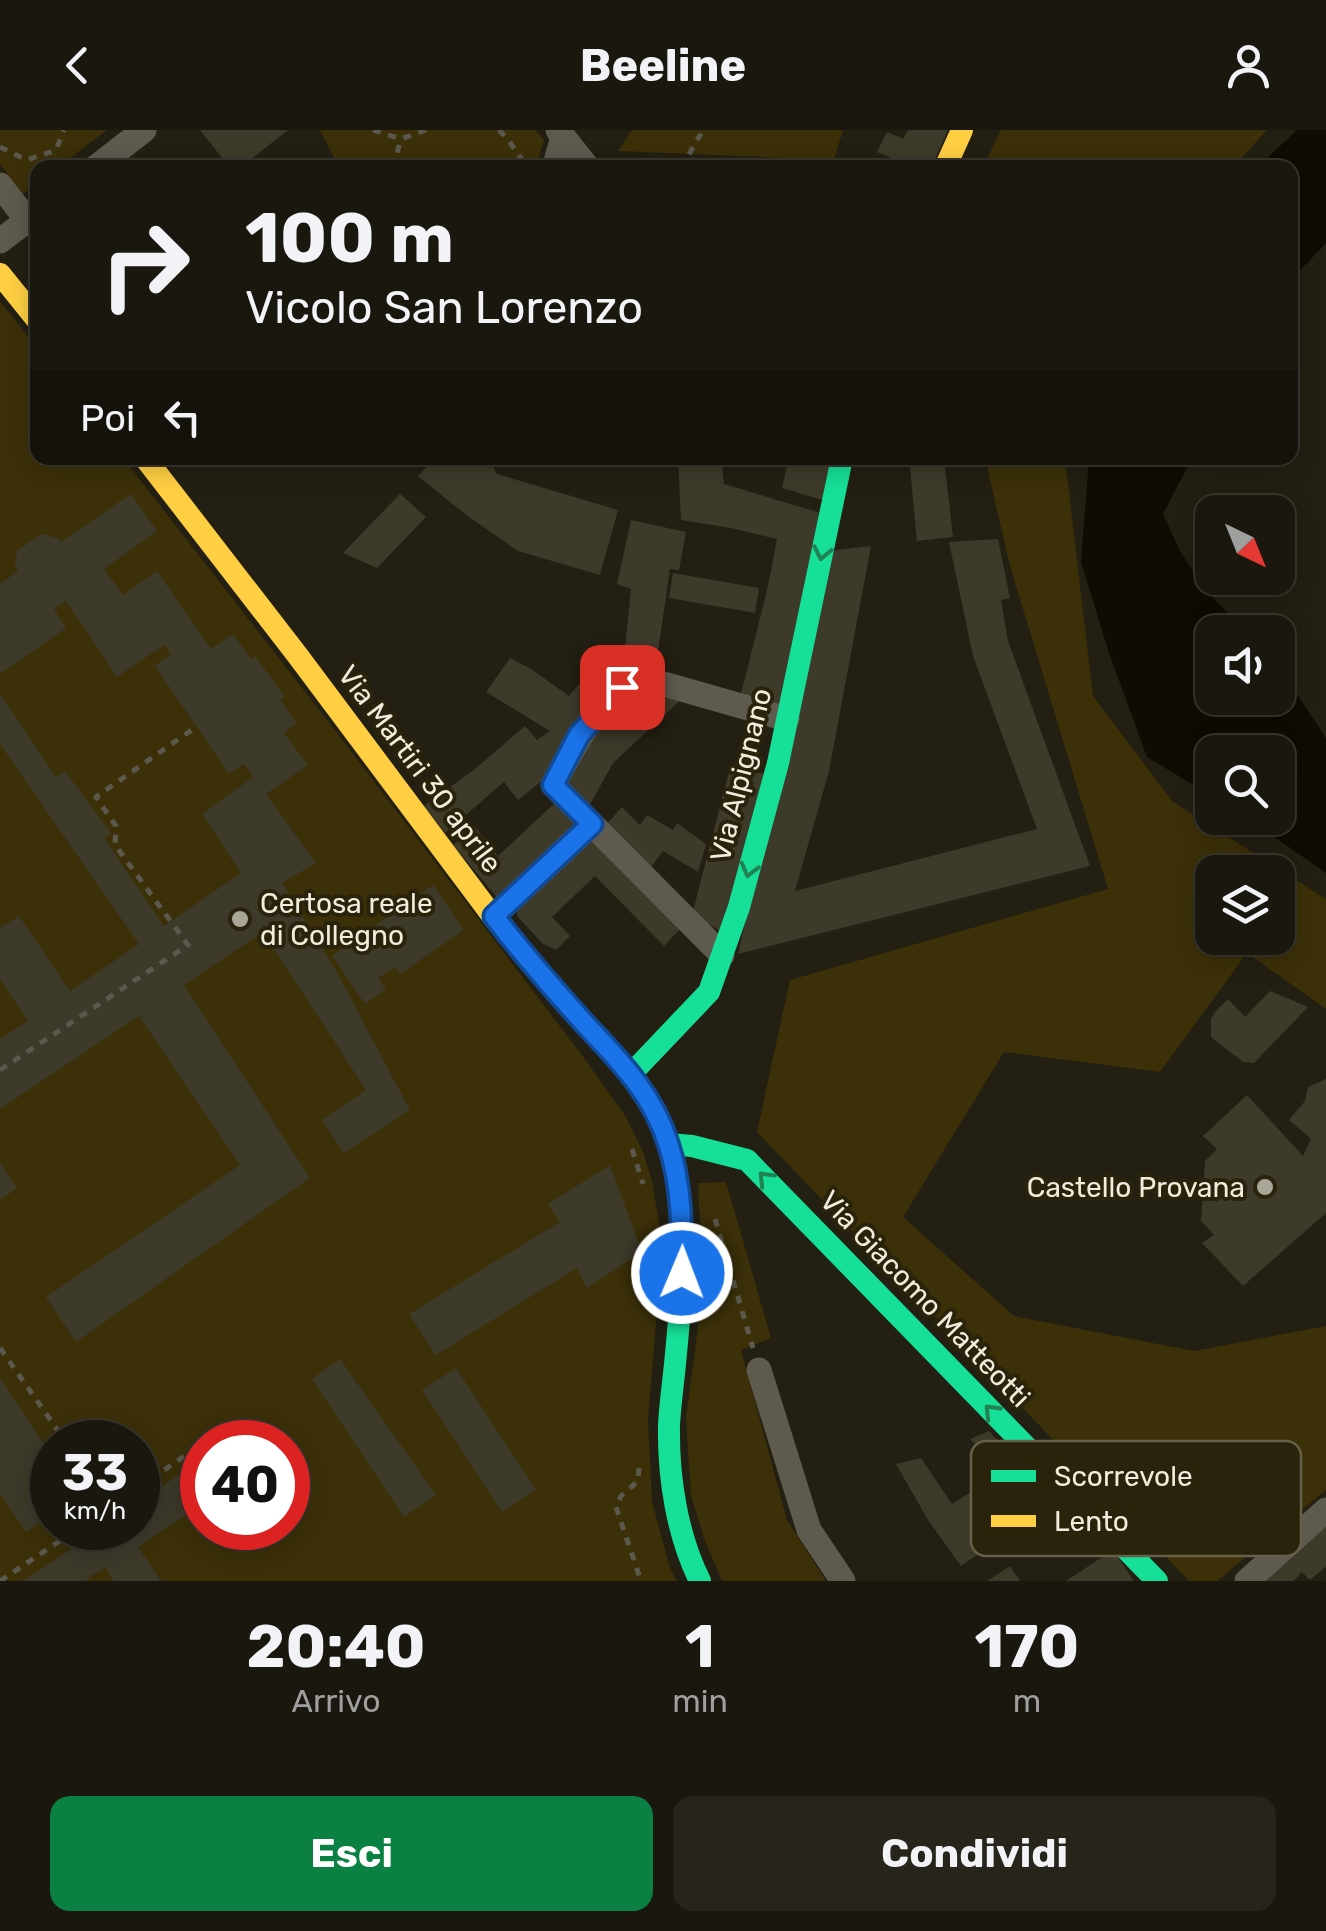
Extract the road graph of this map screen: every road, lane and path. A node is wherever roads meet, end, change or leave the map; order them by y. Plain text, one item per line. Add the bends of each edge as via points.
1 (64, 130) edge
2 (144, 130) edge
3 (372, 130) edge
4 (426, 130) edge
5 (499, 130) edge
6 (702, 130) edge
7 (962, 130) edge
8 (560, 133) edge
9 (401, 139) junction
10 (0, 147) edge
11 (105, 160) edge
12 (395, 160) edge
13 (522, 160) edge
14 (555, 160) edge
15 (582, 160) edge
16 (685, 160) edge
17 (949, 160) edge
18 (0, 185) edge
19 (30, 214) edge
20 (30, 218) edge
21 (0, 241) edge
22 (0, 274) edge
23 (30, 312) edge
24 (149, 465) edge
25 (841, 465) edge
26 (787, 720) junction
27 (196, 727) dead end
28 (592, 824) junction
29 (494, 916) junction
30 (722, 955) junction
31 (0, 1070) edge
32 (631, 1074) junction
33 (669, 1144) junction
34 (714, 1216) dead end
35 (0, 1348) edge
36 (759, 1370) joint
37 (51, 1420) edge
38 (1017, 1441) edge
39 (1326, 1510) edge
40 (1301, 1532) edge
41 (46, 1550) edge
42 (1128, 1556) edge
43 (1275, 1556) edge
44 (1150, 1579) edge
45 (0, 1581) edge
46 (700, 1581) edge
47 (843, 1581) edge
48 (1247, 1581) edge

1 - 10 path via 56,150 27,160
2 - 11 street
3 - 9 path
4 - 9 path
5 - 13 path
6 - 16 path
7 - 17 street
8 - 14 street
8 - 15 street
9 - 12 path
18 - 19 street
20 - 21 street
22 - 23 street
24 - 29 street, Via Martiri 30 aprile
25 -> 26 street, Via Alpignano
26 - 28 street via 640,677 622,687 579,735 553,785
26 -> 30 street, Via Alpignano
27 - 31 path via 96,797 116,826 115,844 188,946
28 - 29 street
28 - 30 street
29 - 32 street, Via Martiri 30 aprile
30 - 32 street, Via Alpignano via 709,992
32 - 33 street, Via Martiri 30 aprile
38 -> 33 street, Via Giacomo Matteotti via 747,1160
33 - 46 street, Via Martiri 30 aprile via 682,1218 668,1426 674,1498
34 - 36 path
35 - 37 path
36 - 47 street via 809,1530
39 - 40 street
41 - 45 path
44 -> 42 street, Via Giacomo Matteotti
43 - 48 street

